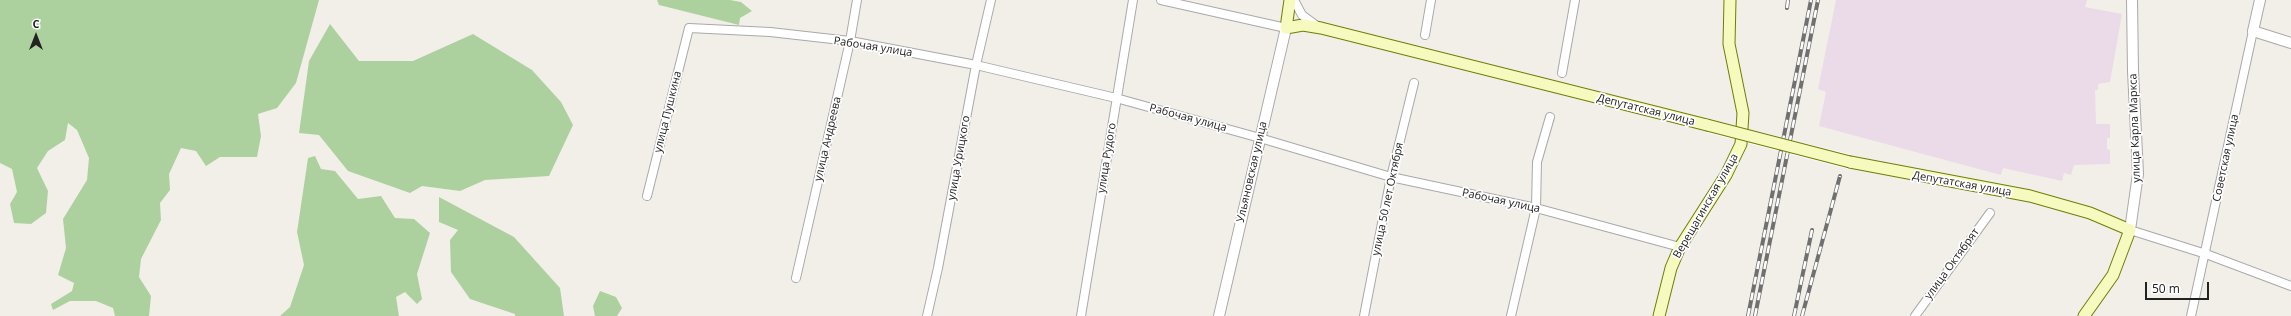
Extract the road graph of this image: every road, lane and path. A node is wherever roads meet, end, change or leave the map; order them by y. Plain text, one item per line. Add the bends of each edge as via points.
1 (857, 0) edge
2 (990, 0) edge
3 (1133, 0) edge
4 (1161, 0) edge
5 (1290, 0) edge
6 (1294, 0) edge
7 (1431, 0) edge
8 (1575, 0) edge
9 (1730, 0) edge
10 (2132, 0) edge
11 (2260, 0) edge
12 (689, 28) joint
13 (1286, 28) junction
14 (1321, 28) junction
15 (2253, 32) junction
16 (1426, 35) dead end
17 (850, 41) junction
18 (2291, 43) edge
19 (976, 65) junction
20 (1562, 73) dead end
21 (1414, 83) dead end
22 (1116, 98) junction
23 (1550, 117) dead end
24 (1260, 138) junction
25 (1391, 177) junction
26 (647, 196) dead end
27 (1536, 208) junction
28 (1990, 212) dead end
29 (2130, 230) junction
30 (1680, 247) junction
31 (2206, 254) junction
32 (796, 278) dead end
33 (2291, 286) edge
34 (927, 316) edge
35 (1082, 316) edge
36 (1219, 316) edge
37 (1364, 316) edge
38 (1511, 316) edge
39 (1659, 316) edge
40 (1915, 316) edge
41 (2084, 316) edge
42 (2191, 316) edge

1 - 17 street, улица Андреева
2 - 19 street, улица Урицкого
3 - 22 street, улица Рудого
4 - 13 street, Депутатская улица
5 - 13 main road
6 - 14 street via 1302,15
7 - 16 street
8 - 20 street
9 - 30 main road, Верещагинская улица via 1730,44 1743,113 1741,144 1726,175
10 - 29 street, улица Карла Маркса via 2138,174
11 - 15 street, Советская улица
12 - 17 street, Рабочая улица via 770,32
12 - 26 street, улица Пушкина
13 - 14 main road, Депутатская улица
13 - 24 street, Ульяновская улица
14 - 29 main road, Депутатская улица, bridge via 1850,162 2030,196 2090,213
15 - 18 street
15 - 31 street, Советская улица
17 - 19 street, Рабочая улица
17 - 32 street, улица Андреева
19 - 22 street, Рабочая улица
19 - 34 street, улица Урицкого
21 - 25 street, улица 50 лет Октября
22 - 24 street, Рабочая улица
22 - 35 street, улица Рудого
23 - 27 street via 1537,162
24 - 25 street, Рабочая улица
24 - 36 street, Ульяновская улица
25 - 27 street, Рабочая улица
25 - 37 street, улица 50 лет Октября
27 - 30 street, Рабочая улица
27 - 38 street
28 - 40 street, улица Октябрят
29 - 31 street
29 - 41 main road, улица Карла Маркса via 2113,275
30 - 39 main road, Верещагинская улица via 1671,268
31 - 33 street
31 - 42 street, Советская улица

